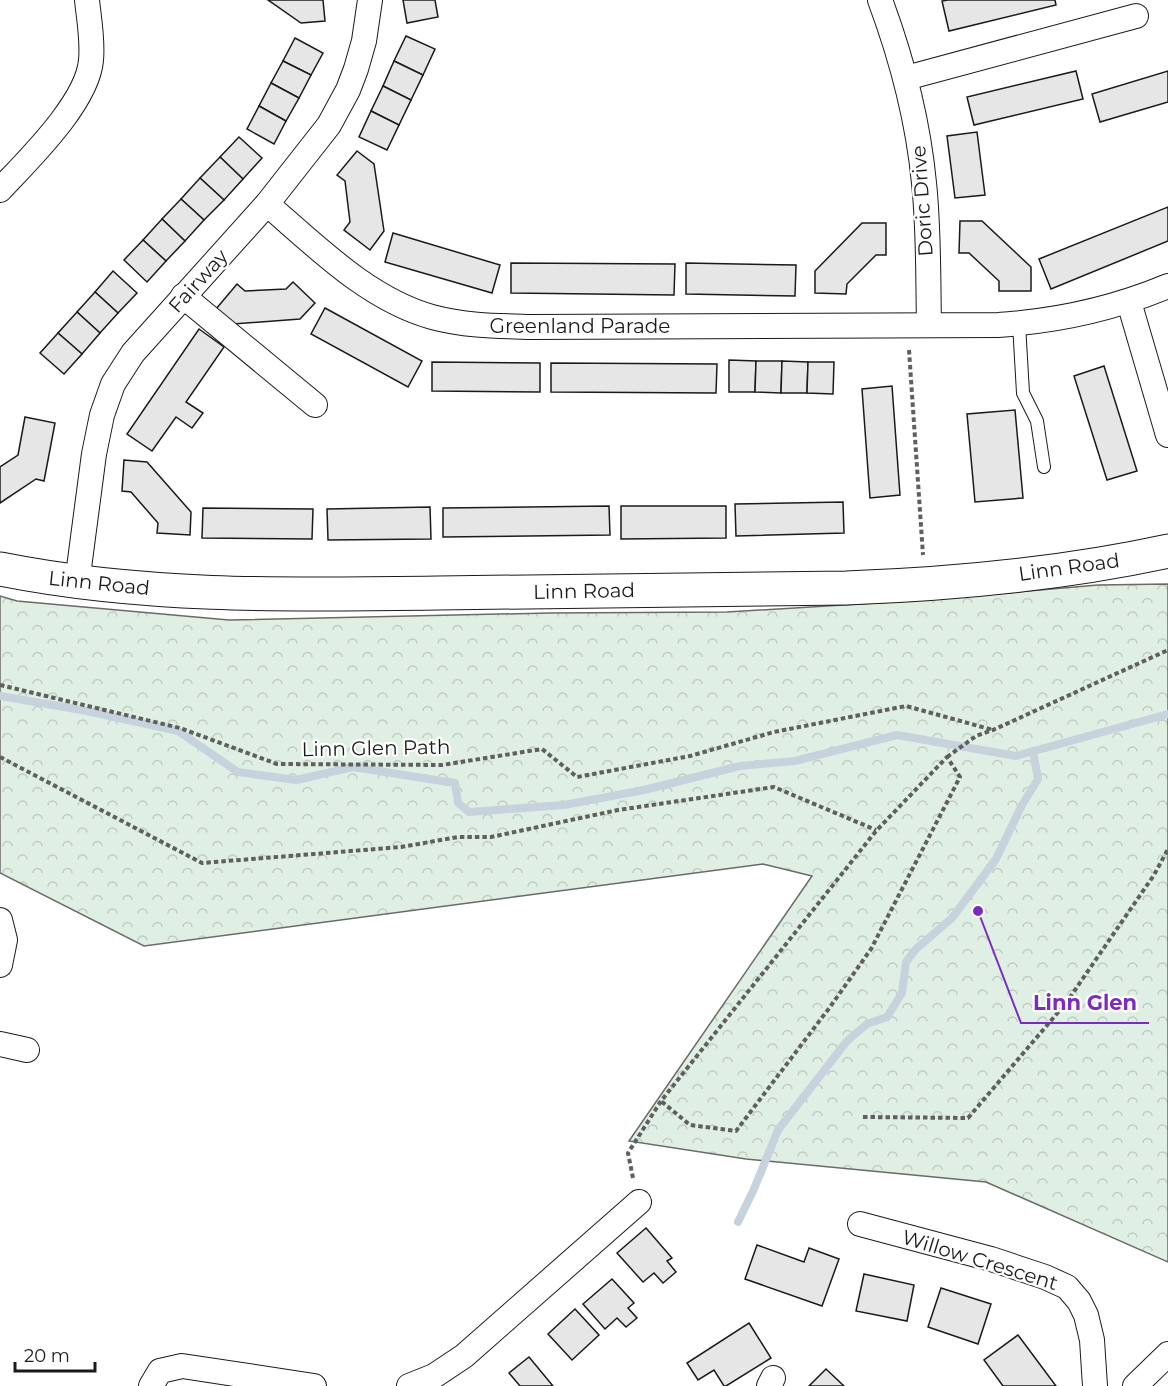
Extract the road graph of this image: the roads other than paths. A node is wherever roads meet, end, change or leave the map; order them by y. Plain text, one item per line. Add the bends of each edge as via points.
1 (87, 0) edge
2 (370, 0) edge
3 (880, 0) edge
4 (1136, 16) dead end
5 (906, 78) junction
6 (0, 190) edge
7 (267, 204) junction
8 (1168, 286) edge
9 (183, 296) junction
10 (1129, 302) junction
11 (1019, 324) junction
12 (918, 325) junction
13 (315, 405) dead end
14 (1168, 435) edge
15 (1044, 466) dead end
16 (1168, 551) edge
17 (0, 569) edge
18 (77, 583) junction
19 (0, 920) edge
20 (0, 965) edge
21 (0, 1044) edge
22 (27, 1050) dead end
23 (639, 1202) road end
24 (860, 1224) dead end
25 (1168, 1354) edge
26 (151, 1386) edge
27 (314, 1386) edge
28 (409, 1386) edge
29 (1095, 1386) edge
30 (1135, 1386) edge

1 - 6 street via 91,62 83,87 71,108
2 - 7 street, Fairway via 361,52 348,90 319,139
3 - 5 street, Doric Drive
4 - 5 street
5 - 12 street, Doric Drive via 924,183
7 - 9 street, Fairway
7 - 12 street, Greenland Parade via 354,278 407,307 444,320 532,327
8 - 10 street, Greenland Parade
9 - 13 street
9 - 18 street, Fairway via 133,353 107,399 94,454
10 - 11 street, Greenland Parade via 1080,315
10 - 14 street
11 - 12 street, Greenland Parade
11 - 15 lane via 1023,393 1037,421
16 - 18 street, Linn Road via 1045,572 925,585 846,588 340,594 204,592
17 - 18 street, Linn Road
19 - 20 street via 5,937
21 - 22 street
23 - 28 street via 464,1356 434,1376
24 - 29 street, Willow Crescent via 991,1259 1067,1287 1086,1315
25 - 30 street
26 - 27 street via 160,1371 182,1365

